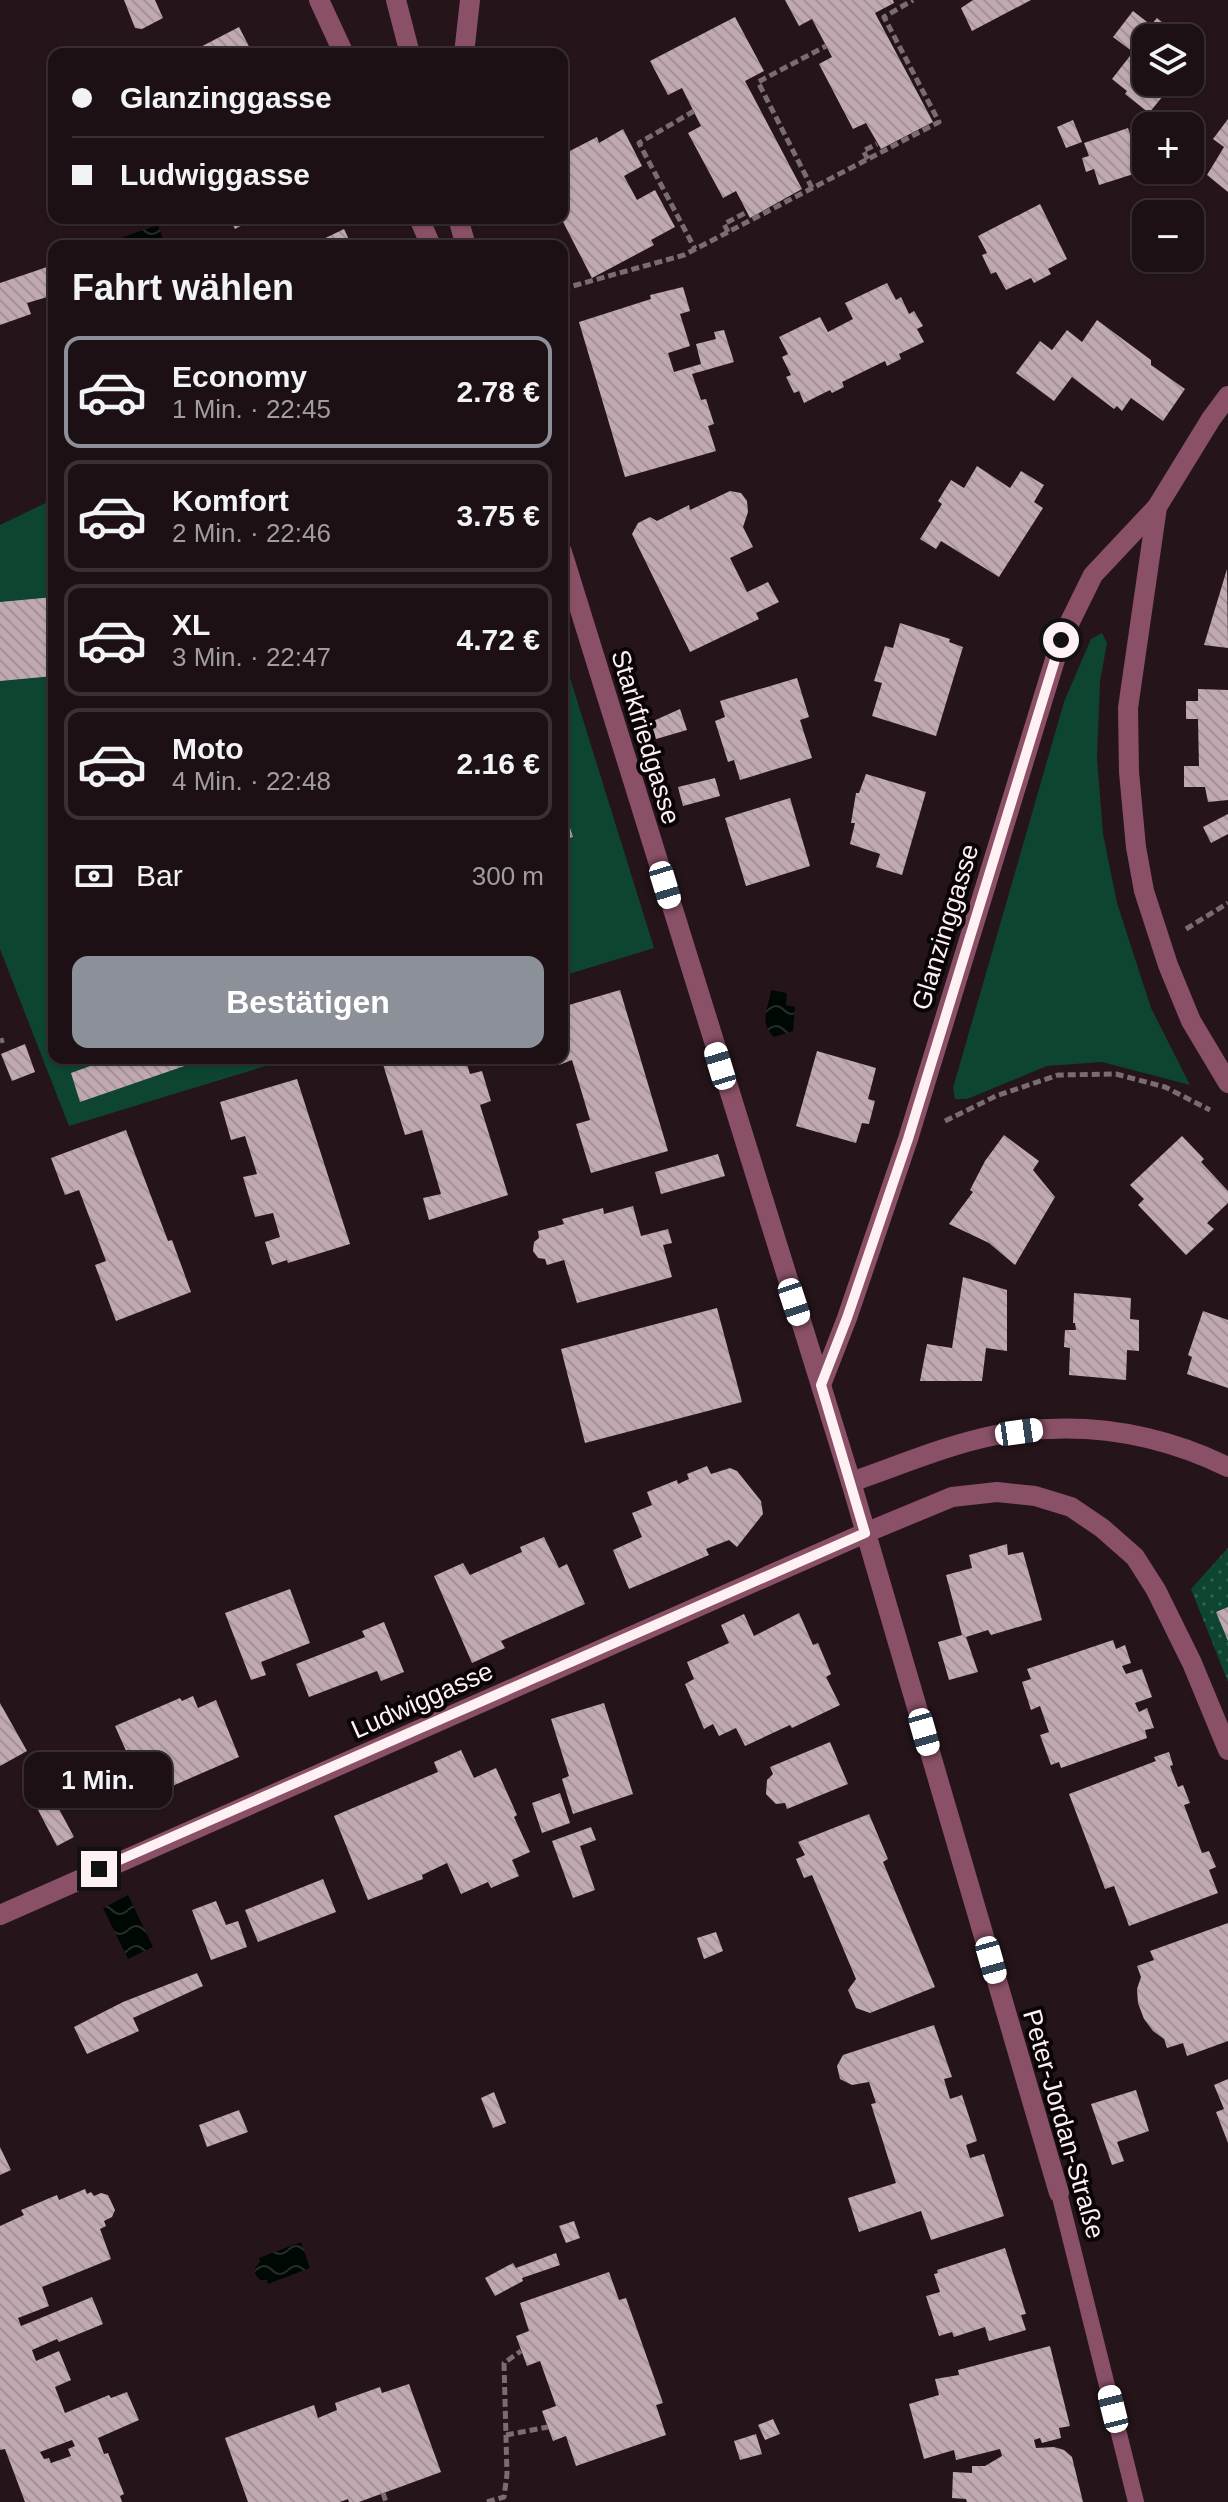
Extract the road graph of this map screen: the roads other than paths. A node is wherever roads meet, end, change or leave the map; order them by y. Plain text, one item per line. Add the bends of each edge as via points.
1 (319, 0) edge
2 (396, 0) edge
3 (470, 0) edge
4 (341, 48) edge
5 (408, 48) edge
6 (465, 48) edge
7 (1228, 396) edge
8 (1157, 507) junction
9 (568, 571) edge
10 (1228, 1083) edge
11 (821, 1385) junction
12 (1228, 1467) edge
13 (851, 1482) junction
14 (865, 1533) junction
15 (1228, 1750) edge
16 (0, 1915) edge
17 (1059, 2193) joint
18 (1136, 2502) edge

1 - 4 street
2 - 5 street
3 - 6 street
7 - 8 street, Glanzinggasse
8 - 10 street, Glanzinggasse via 1128,708 1129,772 1142,876 1161,944 1191,1021
8 - 11 street, Glanzinggasse via 1093,575 1061,640 908,1139
9 - 11 street, Starkfriedgasse
11 - 13 street, Starkfriedgasse
12 - 13 street via 1132,1433 1042,1429 953,1447
13 - 14 street, Starkfriedgasse
14 - 15 street, Ludwiggasse via 952,1497 997,1492 1071,1507 1135,1557 1192,1663
14 - 16 street, Ludwiggasse
14 - 17 street, Peter-Jordan-Straße
17 - 18 lane, Peter-Jordan-Straße

